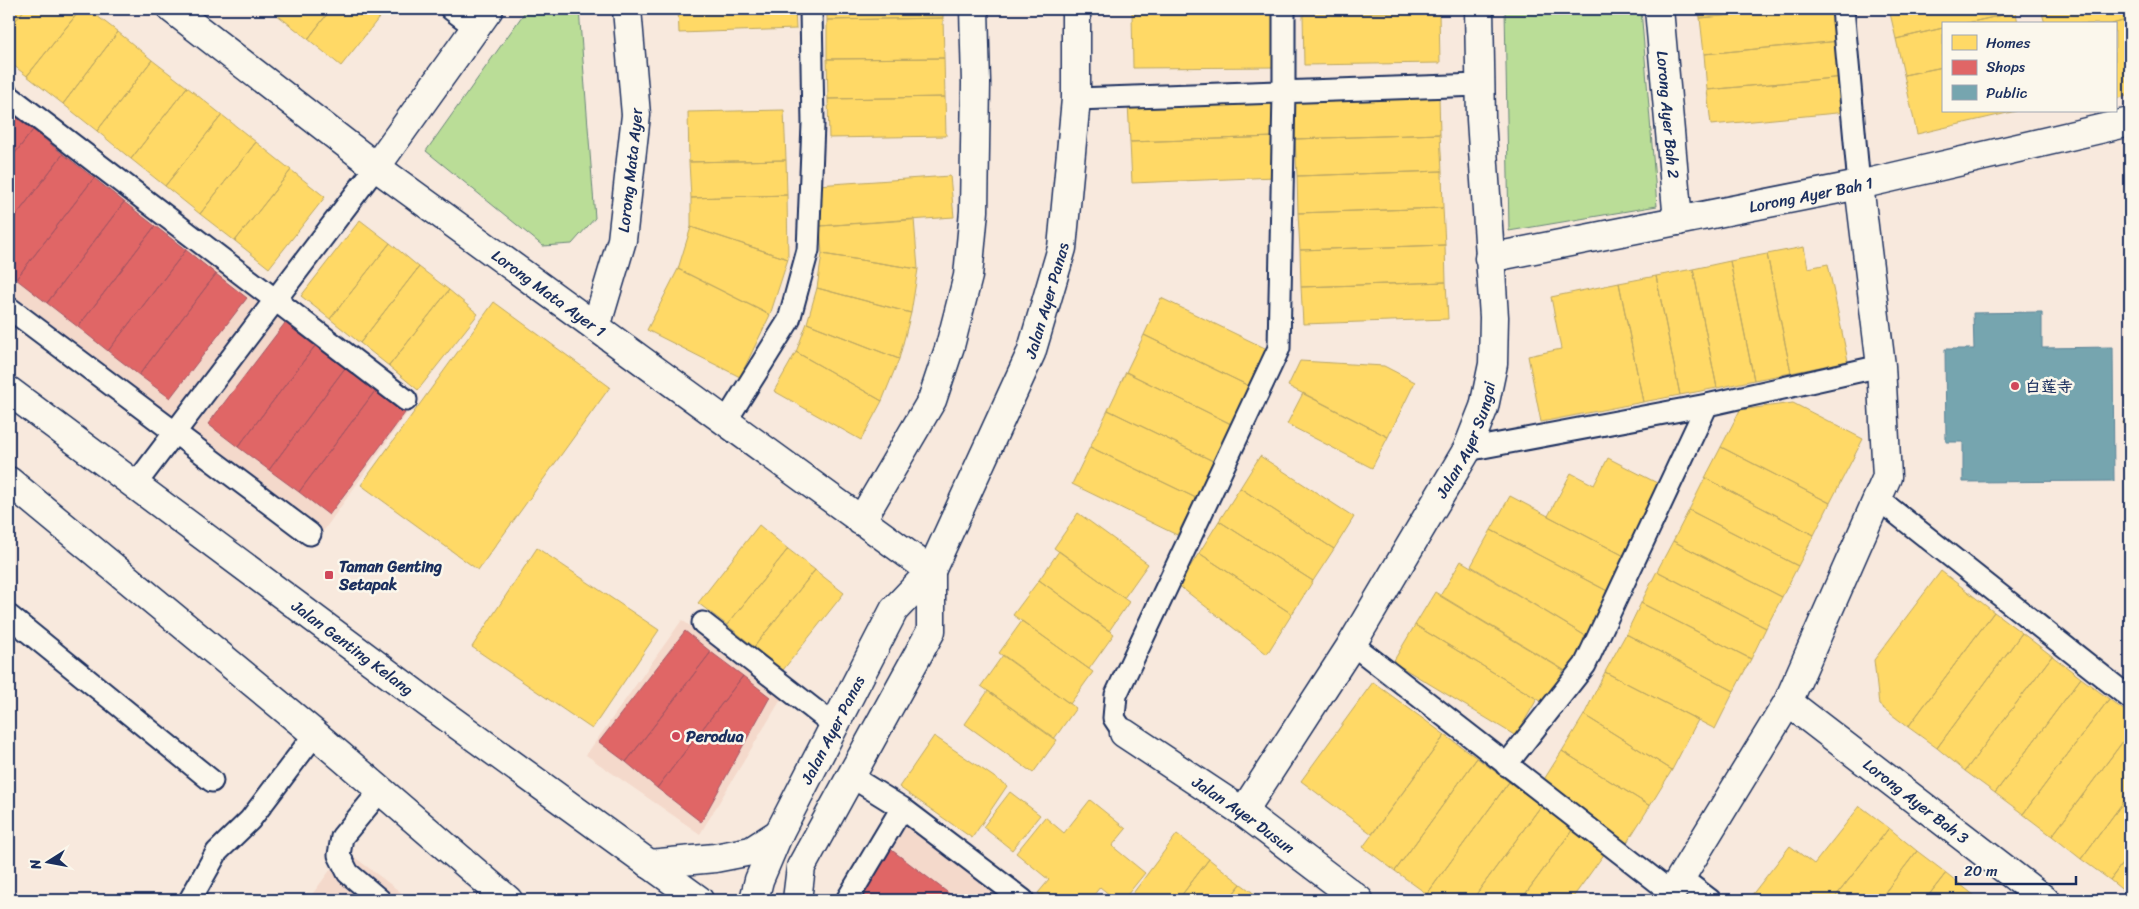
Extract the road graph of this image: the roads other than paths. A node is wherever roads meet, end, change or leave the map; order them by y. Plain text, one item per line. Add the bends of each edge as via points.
1 (172, 9) edge
2 (451, 9) edge
3 (627, 9) edge
4 (811, 9) edge
5 (974, 9) edge
6 (1076, 9) edge
7 (1284, 9) edge
8 (1479, 9) edge
9 (1659, 9) edge
10 (1843, 9) edge
11 (482, 18) edge
12 (1480, 85) junction
13 (1284, 92) junction
14 (9, 96) edge
15 (1076, 99) junction
16 (2130, 122) edge
17 (376, 167) junction
18 (1859, 185) junction
19 (1678, 221) junction
20 (1489, 258) junction
21 (275, 301) junction
22 (9, 308) edge
23 (596, 327) junction
24 (1880, 366) junction
25 (9, 391) edge
26 (406, 400) dead end
27 (1706, 404) junction
28 (726, 422) junction
29 (175, 433) junction
30 (1467, 450) junction
31 (9, 481) edge
32 (135, 486) junction
33 (1877, 498) junction
34 (861, 521) junction
35 (310, 534) dead end
36 (931, 572) junction
37 (9, 616) edge
38 (703, 623) dead end
39 (1352, 644) junction
40 (2130, 698) edge
41 (1788, 702) junction
42 (834, 725) junction
43 (1124, 733) joint
44 (314, 734) junction
45 (1506, 765) junction
46 (852, 777) junction
47 (212, 781) dead end
48 (380, 790) junction
49 (902, 808) junction
50 (1243, 812) junction
51 (779, 833) junction
52 (649, 864) junction
53 (1673, 891) edge
54 (190, 900) edge
55 (380, 900) edge
56 (508, 900) edge
57 (699, 900) edge
58 (754, 900) edge
59 (798, 900) edge
60 (847, 900) edge
61 (1023, 900) edge
62 (1359, 900) edge
63 (1710, 900) edge
64 (2044, 900) edge

1 - 17 street, Lorong Mata Ayer 1
2 - 11 lane
3 - 23 street, Lorong Mata Ayer via 636,115 622,240
4 - 28 lane via 813,124 808,250 789,320
5 - 34 street via 974,211 968,276 932,400
6 - 15 street, Jalan Ayer Panas
7 - 13 lane
8 - 12 street, Jalan Ayer Sungai
9 - 19 street, Lorong Ayer Bah 2
10 - 18 lane
11 - 17 street
12 - 13 lane
12 - 20 street, Jalan Ayer Sungai
13 - 15 lane
13 - 43 lane via 1278,348 1116,695 1114,718
14 - 21 lane
15 - 36 street, Jalan Ayer Panas via 1062,248 1031,354
16 - 18 street, Lorong Ayer Bah 1
17 - 21 lane
17 - 23 street, Lorong Mata Ayer 1
18 - 19 street, Lorong Ayer Bah 1
18 - 24 street
19 - 20 street, Lorong Ayer Bah 1
20 - 30 street, Jalan Ayer Sungai via 1494,317 1493,364 1484,406
21 - 26 lane
21 - 29 lane
22 - 29 lane
23 - 28 street, Lorong Mata Ayer 1
24 - 27 lane
24 - 33 street via 1886,477
25 - 32 street, Jalan Genting Kelang
27 - 30 lane
27 - 45 lane via 1585,665
28 - 34 street, Lorong Mata Ayer 1
29 - 32 lane
29 - 35 lane
30 - 39 street, Jalan Ayer Sungai
31 - 44 street
32 - 52 street, Jalan Genting Kelang
33 - 40 lane
33 - 41 street
34 - 36 street, Lorong Mata Ayer 1
36 - 42 street, Jalan Ayer Panas via 894,610
36 - 46 street, Jalan Ayer Panas via 931,631
37 - 47 lane
38 - 42 lane
39 - 45 lane
39 - 50 street, Jalan Ayer Sungai
41 - 53 street
41 - 64 street, Lorong Ayer Bah 3
42 - 51 street, Jalan Ayer Panas
43 - 50 street, Jalan Ayer Dusun
44 - 48 street
44 - 54 lane via 250,820 217,852
45 - 53 lane
46 - 49 lane
46 - 59 street, Jalan Ayer Panas via 801,867
48 - 55 lane via 342,837 339,855 348,873
48 - 56 street
49 - 60 lane
49 - 61 lane
50 - 62 street, Jalan Ayer Dusun
51 - 52 street via 751,851
51 - 58 street, Jalan Ayer Panas
52 - 57 street, Jalan Genting Kelang
53 - 63 lane

